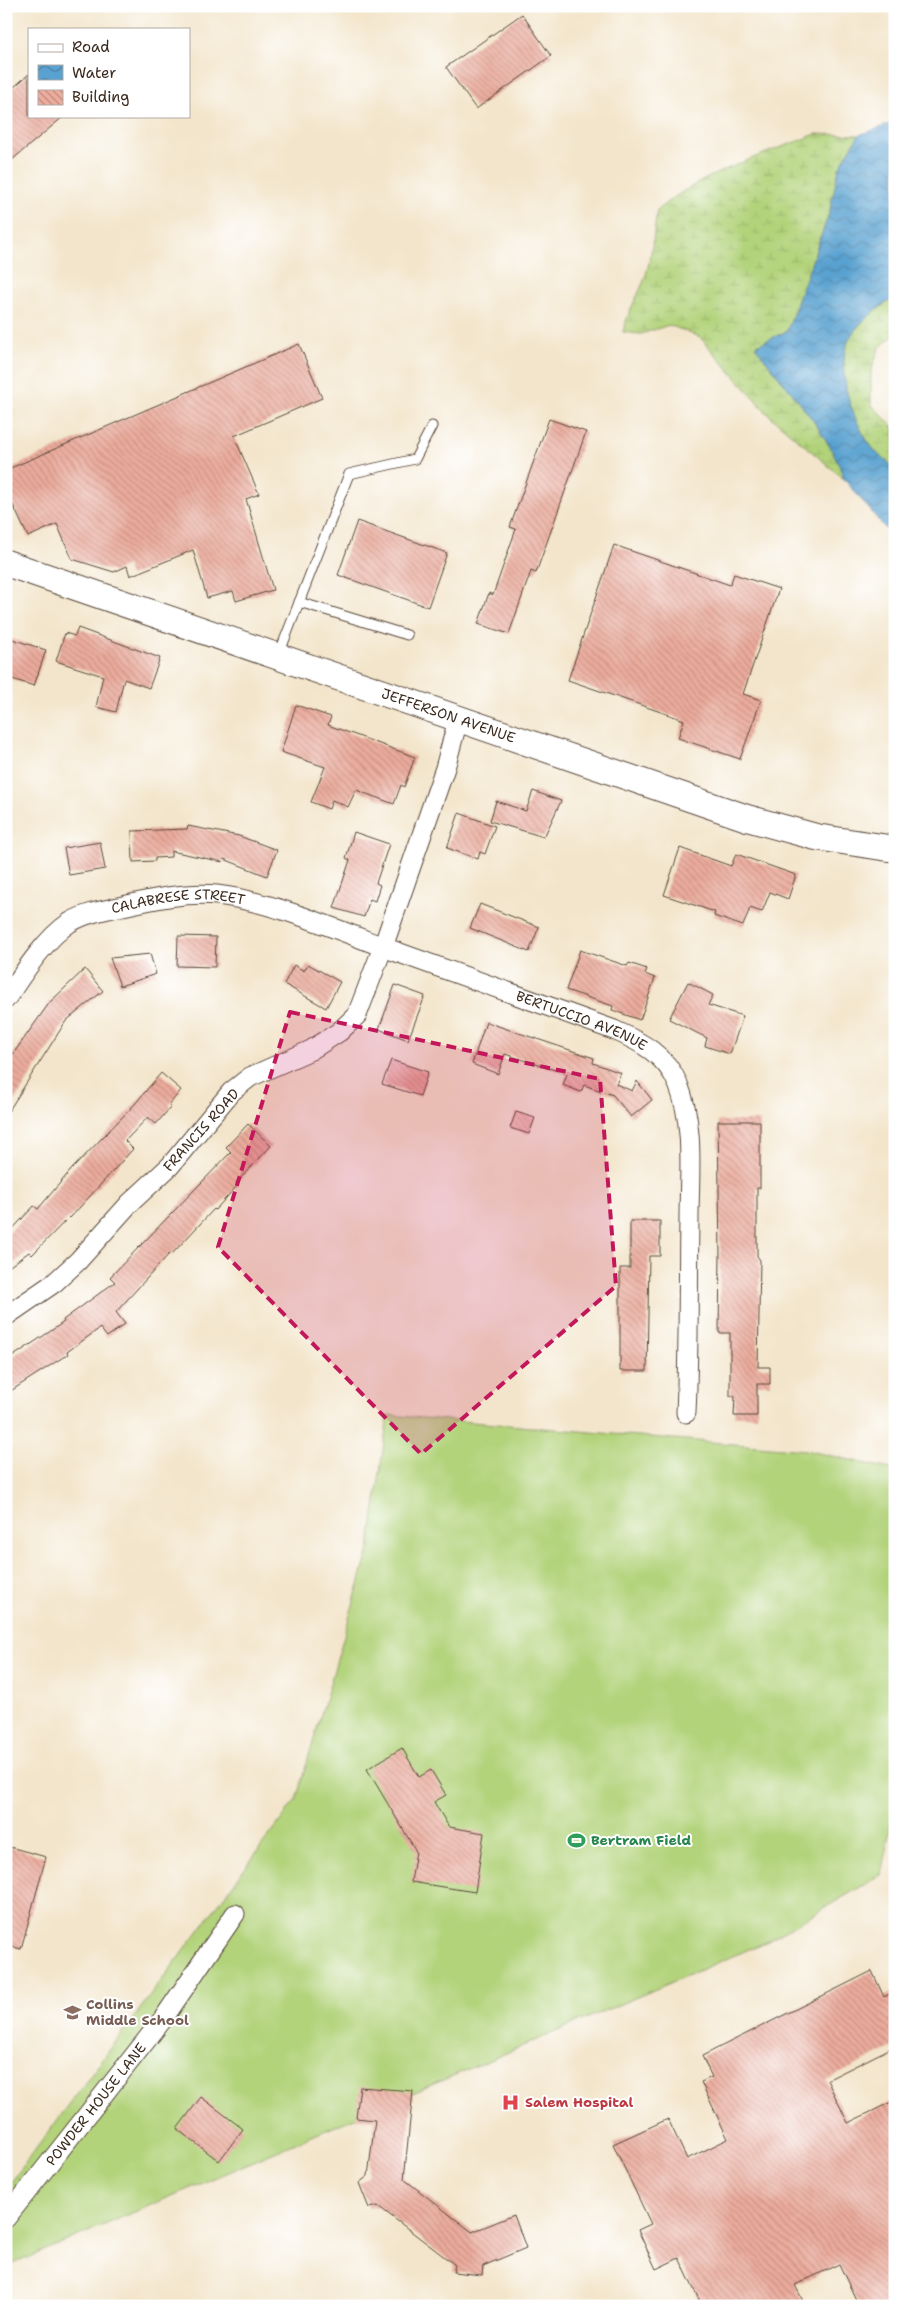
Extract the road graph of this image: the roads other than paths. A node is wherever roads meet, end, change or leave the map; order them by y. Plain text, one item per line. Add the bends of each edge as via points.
1 (432, 426) dead end
2 (6, 563) edge
3 (299, 602) junction
4 (407, 635) dead end
5 (278, 657) junction
6 (458, 720) junction
7 (895, 849) edge
8 (384, 947) junction
9 (6, 999) edge
10 (6, 1316) edge
11 (686, 1413) dead end
12 (235, 1914) dead end
13 (6, 2218) edge

1 - 3 lane via 415,459 349,474
2 - 5 main road, JEFFERSON AVENUE
3 - 4 lane
3 - 5 lane
5 - 6 main road, JEFFERSON AVENUE
6 - 7 main road, JEFFERSON AVENUE via 770,825 816,837
6 - 8 street via 445,768
8 - 9 street, CALABRESE STREET via 321,924 217,895 159,898 92,913 69,923 45,946
8 - 10 street, FRANCIS ROAD via 357,1016 311,1050 250,1077 231,1092 170,1166 129,1204 78,1261 54,1284
8 - 11 street, BERTUCCIO AVENUE via 614,1030 643,1042 665,1061 678,1084 686,1112 689,1153
12 - 13 street, POWDER HOUSE LANE via 163,2019

